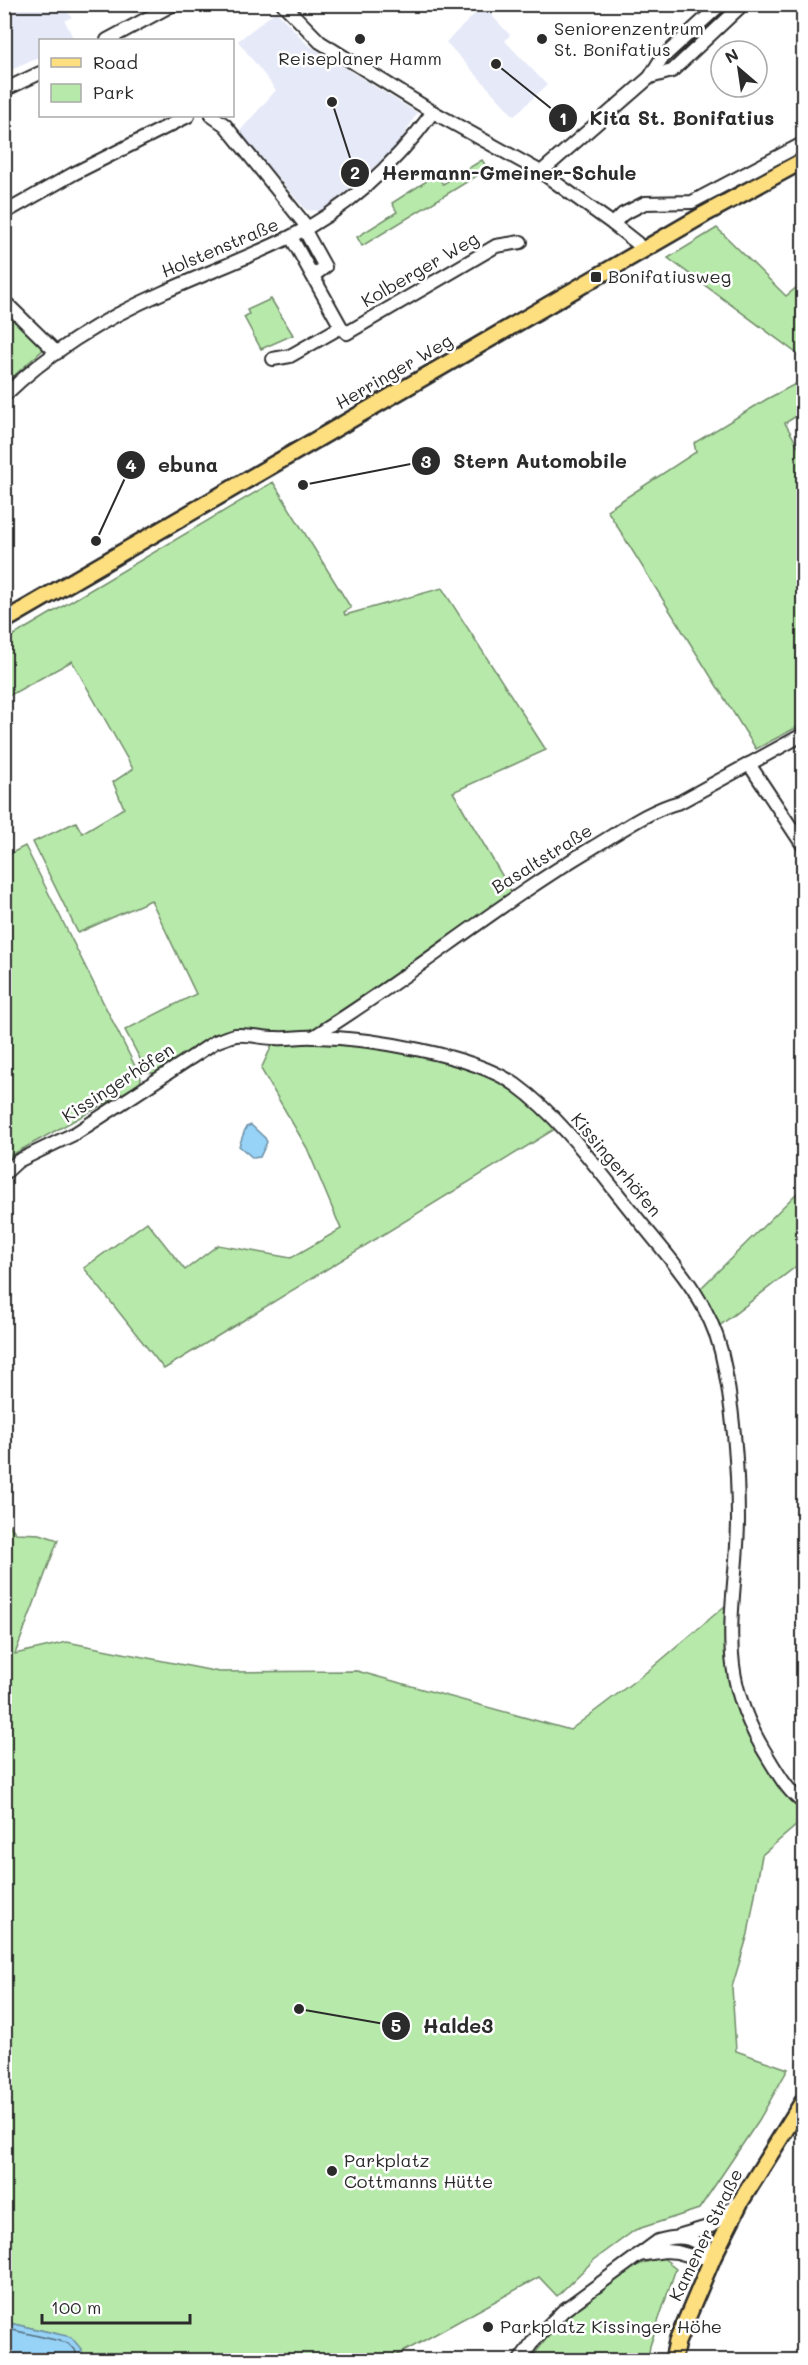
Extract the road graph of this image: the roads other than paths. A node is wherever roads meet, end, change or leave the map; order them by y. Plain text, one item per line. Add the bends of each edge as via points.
1 (174, 4) edge
2 (283, 4) edge
3 (721, 4) edge
4 (740, 4) edge
5 (109, 39) edge
6 (39, 73) edge
7 (650, 77) junction
8 (4, 90) edge
9 (433, 112) junction
10 (186, 117) edge
11 (213, 117) edge
12 (804, 143) edge
13 (804, 159) edge
14 (541, 172) junction
15 (4, 213) edge
16 (613, 224) junction
17 (306, 228) junction
18 (291, 237) junction
19 (521, 242) dead end
20 (643, 251) junction
21 (313, 276) junction
22 (4, 301) edge
23 (341, 327) junction
24 (57, 353) junction
25 (273, 359) dead end
26 (4, 396) edge
27 (4, 621) edge
28 (804, 734) edge
29 (749, 764) junction
30 (804, 847) edge
31 (313, 1036) junction
32 (4, 1174) edge
33 (804, 1803) edge
34 (804, 2100) edge
35 (741, 2200) junction
36 (667, 2238) junction
37 (638, 2255) junction
38 (713, 2257) junction
39 (520, 2361) edge
40 (672, 2361) edge

1 - 5 street
2 - 9 street via 320,42
3 - 7 street via 661,59
4 - 7 street via 672,71
6 - 8 street
7 - 14 street
9 - 14 street
9 - 17 street, Holstenstraße via 408,146 370,184
10 - 15 street
11 - 17 street via 225,125
12 - 16 street via 692,202 645,203
13 - 20 main road, Herringer Weg
14 - 16 street
16 - 20 street
17 - 18 street, Holstenstraße
17 - 21 street via 325,267
18 - 21 street
18 - 24 street, Holstenstraße via 142,302
19 - 23 street, Kolberger Weg via 496,246 347,333
20 - 27 main road, Herringer Weg
21 - 23 street
22 - 24 street
23 - 25 street, Kolberger Weg via 290,356
24 - 26 street, Holstenstraße
28 - 29 street, Basaltstraße
29 - 30 street
29 - 31 street, Basaltstraße via 681,802 662,807 576,858
31 - 32 street, Kissingerhöfen via 236,1035 215,1042 76,1133 18,1161
31 - 33 street, Kissingerhöfen via 442,1055 479,1066 514,1084 573,1140 696,1293 721,1352 734,1442 738,1527 733,1666 742,1704 763,1751 795,1797
34 - 35 main road, Kamener Straße
35 - 36 street via 711,2226
35 - 38 main road, Kamener Straße
36 - 37 street
36 - 38 street via 696,2241
37 - 38 street via 666,2251
37 - 39 street via 564,2310 534,2340
38 - 40 main road, Kamener Straße

